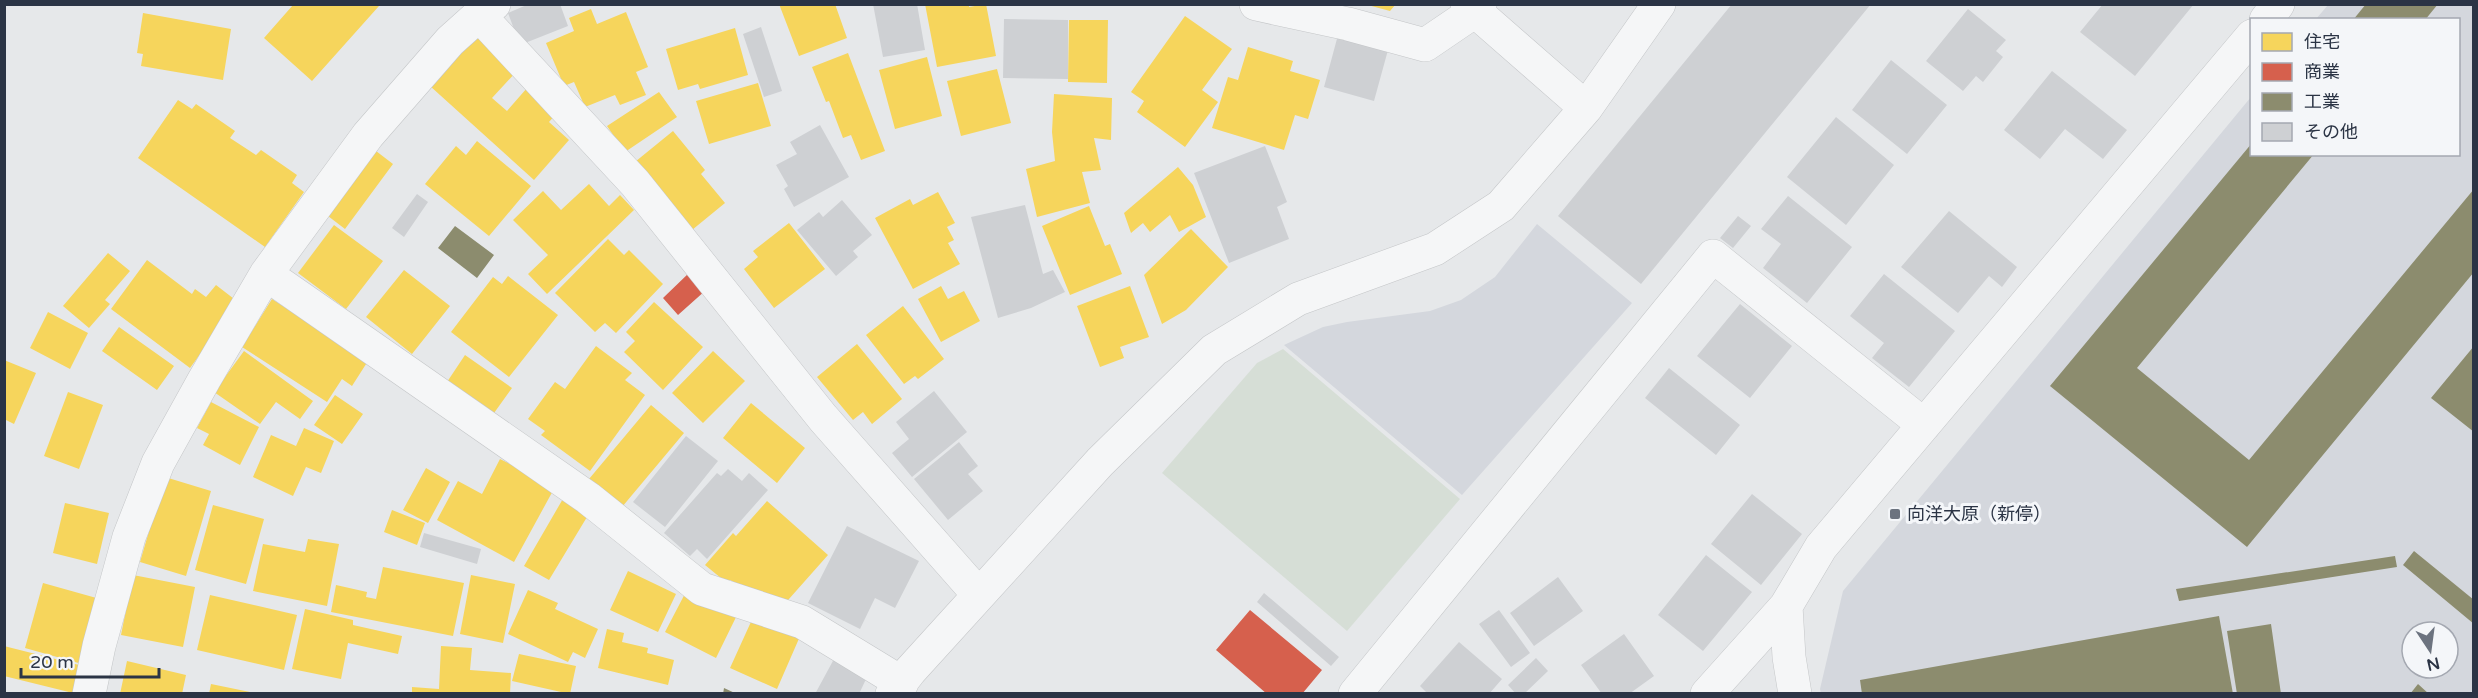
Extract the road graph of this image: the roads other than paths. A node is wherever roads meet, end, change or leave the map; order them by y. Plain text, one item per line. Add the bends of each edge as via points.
1 (1256, 4) edge
2 (1659, 4) edge
3 (2278, 4) edge
4 (487, 7) edge
5 (1474, 7) edge
6 (2268, 18) edge
7 (2250, 38) edge
8 (1586, 108) junction
9 (266, 274) junction
10 (1924, 425) junction
11 (979, 595) junction
12 (1786, 606) junction
13 (897, 688) edge
14 (89, 693) edge
15 (1356, 693) edge
16 (1707, 693) edge
17 (1794, 693) edge

1 - 5 street via 1425,45
2 - 8 street
3 - 6 street
4 - 9 street via 450,41 368,135
4 - 11 street via 635,183 823,418
5 - 8 street
7 - 10 street
8 - 11 street via 1502,206 1435,249 1298,299 1214,350 1100,462
9 - 13 street via 588,498 702,589 802,622
9 - 14 street via 158,463 129,537
10 - 12 street via 1821,547
10 - 15 street via 1713,256
11 - 13 street
12 - 16 street
12 - 17 street

